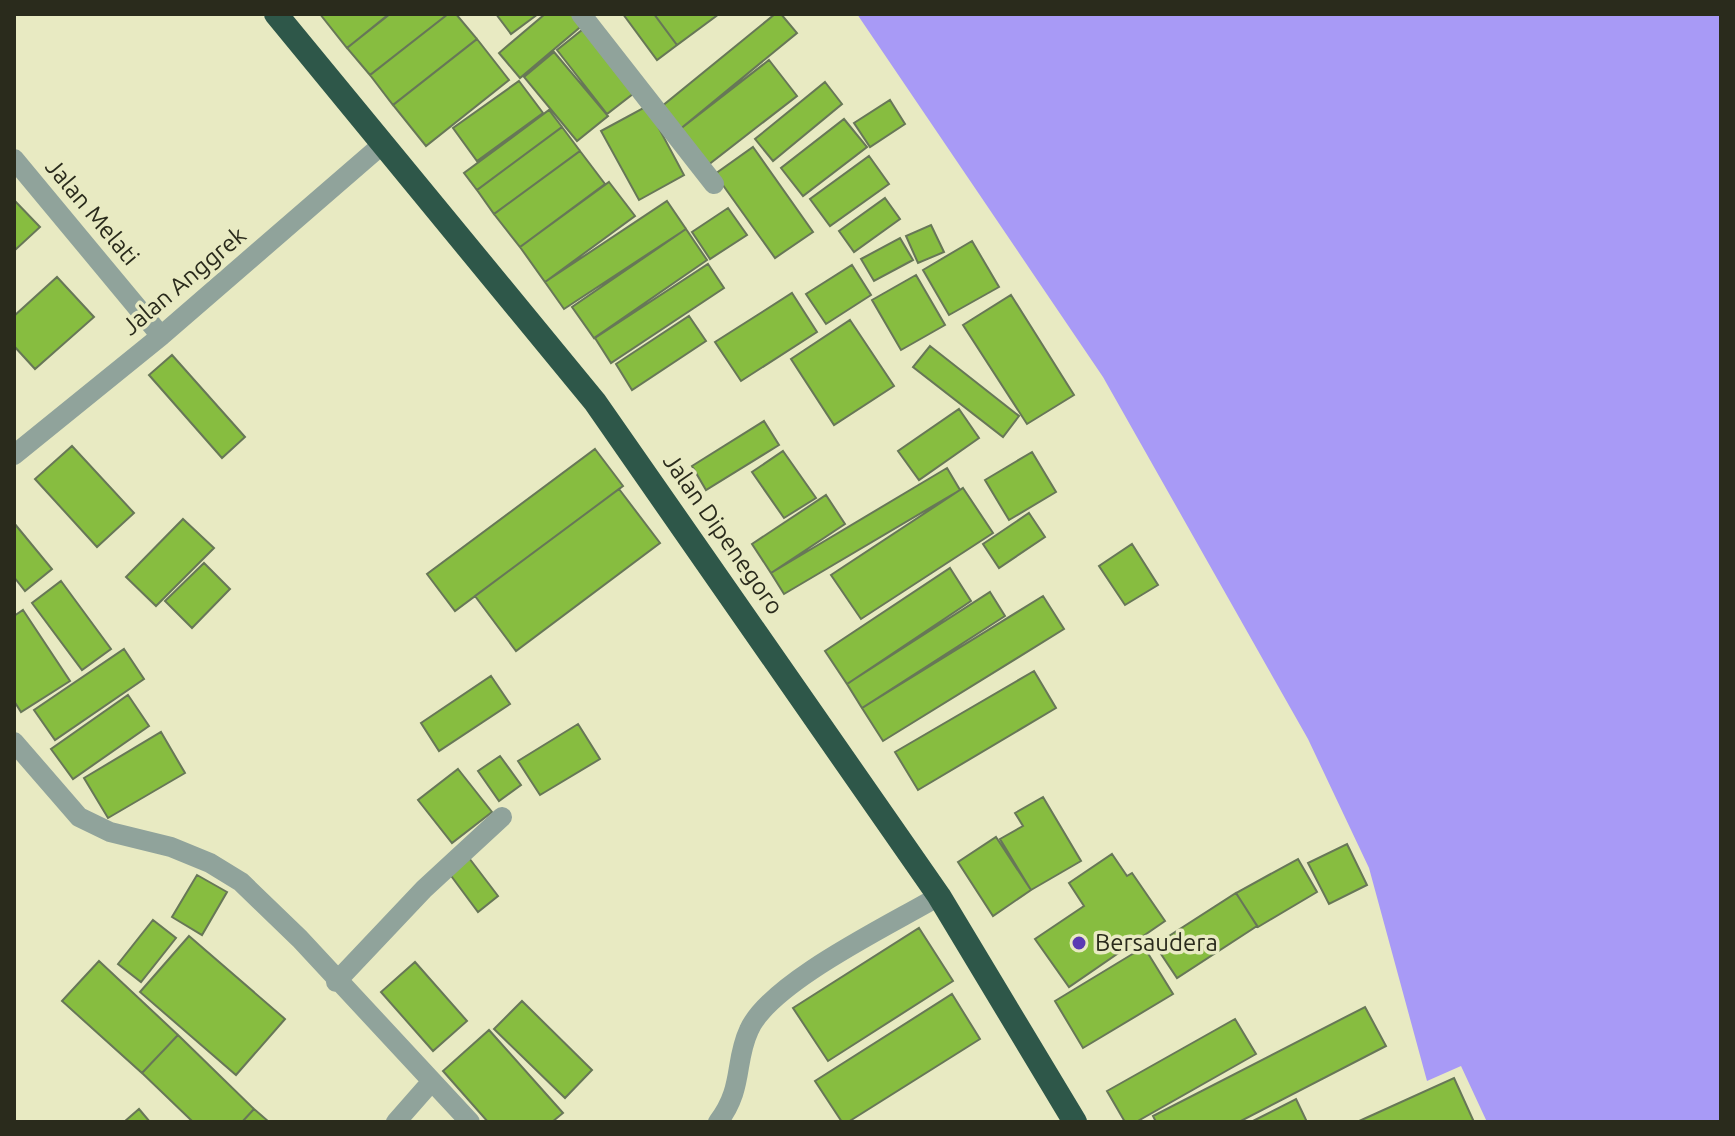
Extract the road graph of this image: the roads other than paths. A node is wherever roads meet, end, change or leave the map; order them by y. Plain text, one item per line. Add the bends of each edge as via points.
1 (276, 14) edge
2 (581, 14) edge
3 (384, 143) junction
4 (14, 159) edge
5 (714, 184) dead end
6 (161, 336) junction
7 (14, 455) edge
8 (14, 742) edge
9 (502, 817) dead end
10 (939, 896) junction
11 (336, 982) junction
12 (432, 1081) junction
13 (396, 1122) edge
14 (470, 1122) edge
15 (718, 1122) edge
16 (1075, 1122) edge

1 - 3 highway, Jalan Dipenegoro
2 - 5 street
3 - 6 street, Jalan Anggrek
3 - 10 highway, Jalan Dipenegoro via 595,402
4 - 6 street, Jalan Melati
6 - 7 street, Jalan Anggrek
8 - 11 street via 92,826 171,847 241,882
9 - 11 street
10 - 15 street via 788,987 762,1010 748,1031 738,1084
10 - 16 highway, Jalan Dipenegoro
11 - 12 street
12 - 13 street
12 - 14 street

